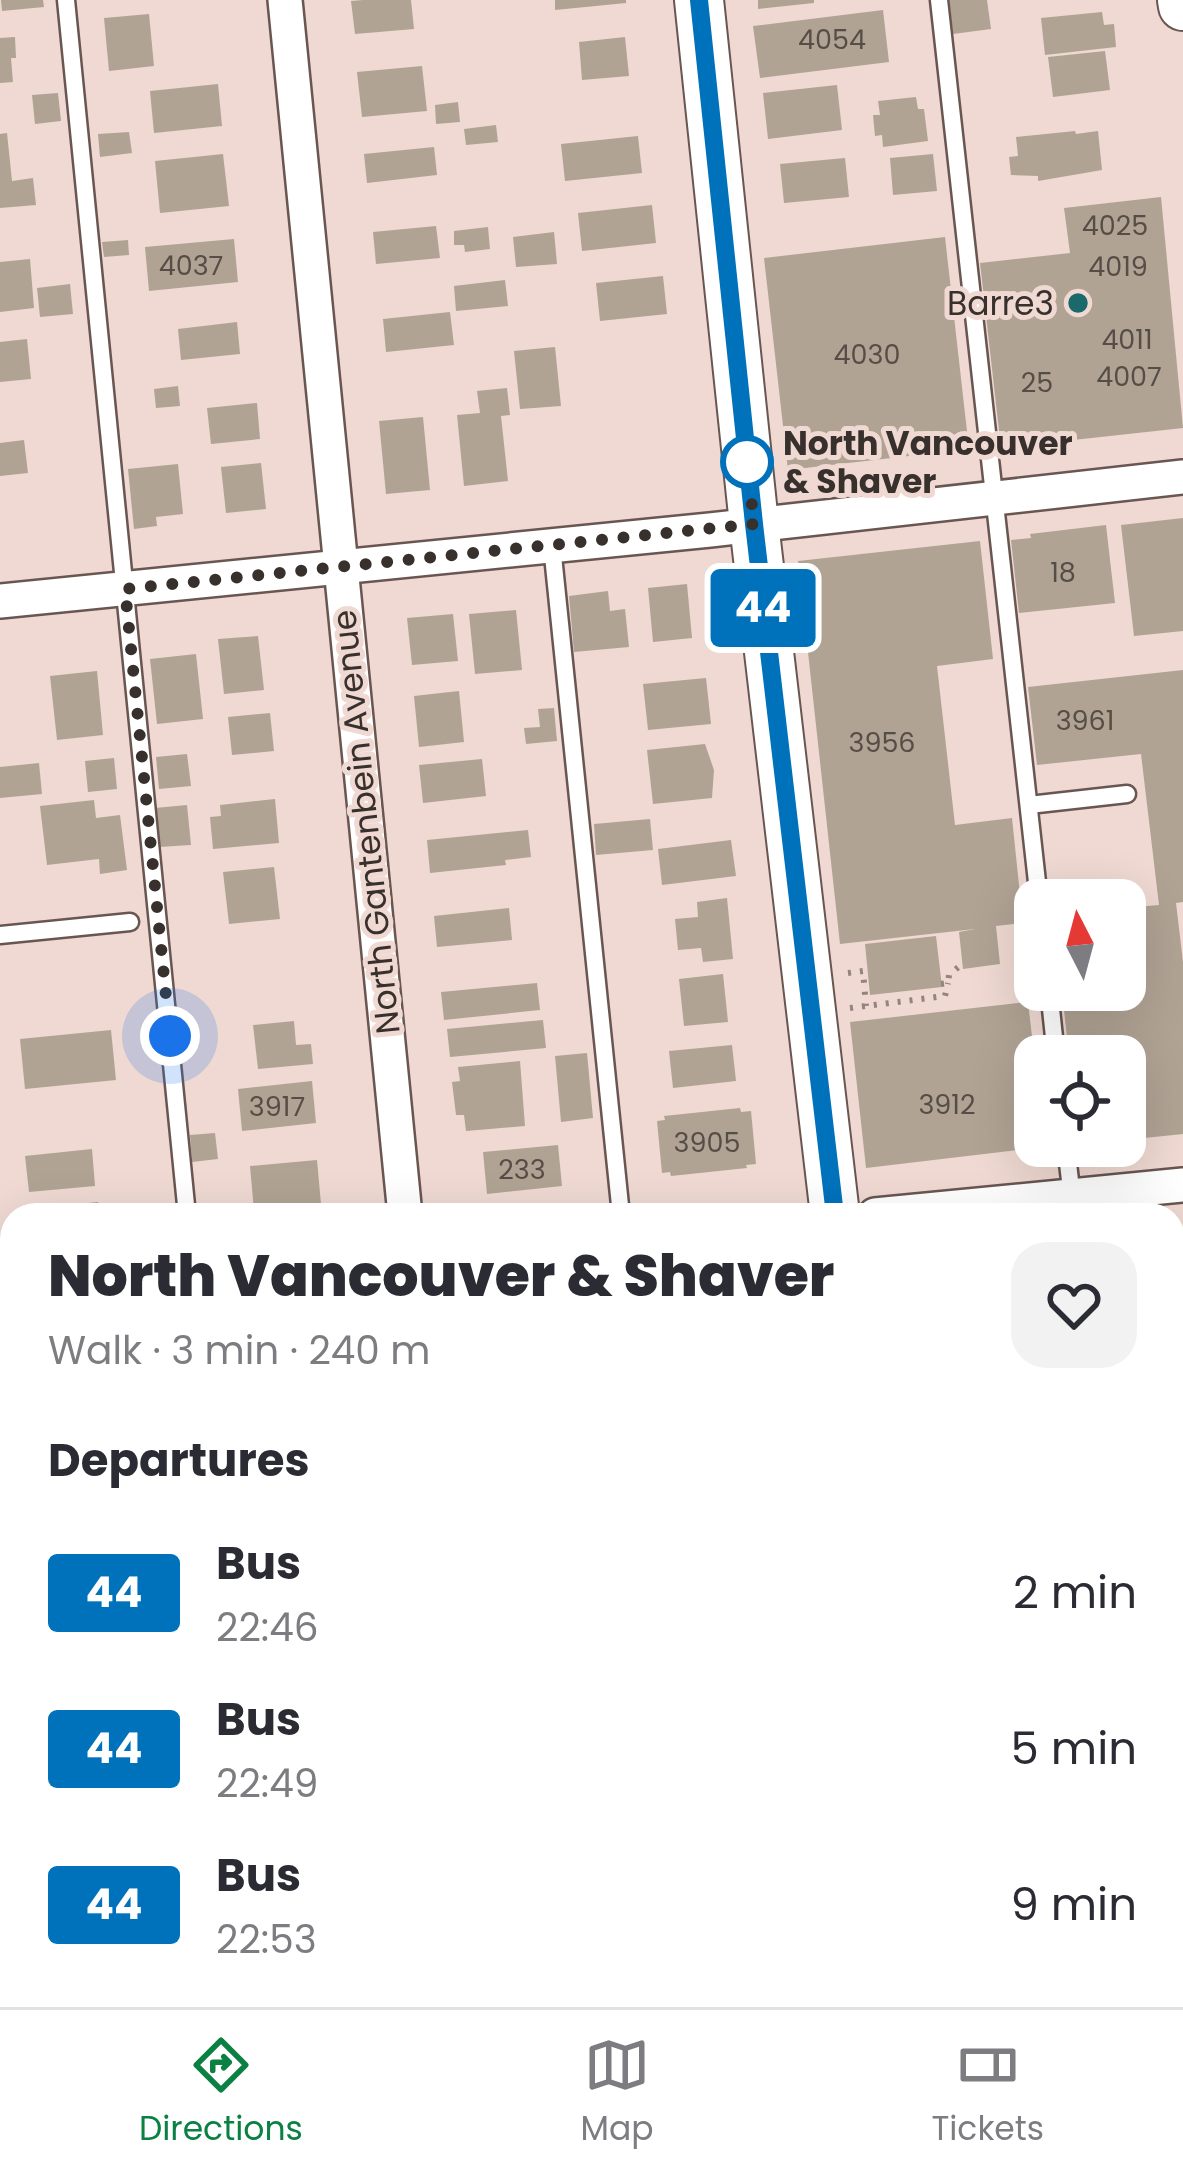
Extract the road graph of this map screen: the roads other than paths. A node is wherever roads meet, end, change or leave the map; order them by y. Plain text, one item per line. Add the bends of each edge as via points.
1 (67, 0) edge
2 (284, 0) edge
3 (699, 0) edge
4 (939, 0) edge
5 (1183, 477) edge
6 (994, 497) junction
7 (754, 524) junction
8 (552, 546) junction
9 (340, 568) junction
10 (125, 589) junction
11 (0, 601) edge
12 (1127, 794) dead end
13 (1029, 805) junction
14 (1037, 879) edge
15 (130, 922) dead end
16 (0, 935) edge
17 (1068, 1167) edge
18 (1183, 1185) edge
19 (186, 1203) edge
20 (404, 1203) edge
21 (620, 1203) edge
22 (834, 1203) edge
23 (1073, 1203) edge
24 (1084, 1203) edge

1 - 10 lane
2 - 9 street, North Gantenbein Avenue
3 - 7 main road
4 - 6 lane
5 - 6 street
6 - 7 street
6 - 13 lane
7 - 8 street
7 - 22 main road
8 - 9 street
8 - 21 lane
9 - 10 street
9 - 20 street, North Gantenbein Avenue
10 - 11 street
10 - 19 lane
12 - 13 lane
13 - 14 lane
15 - 16 lane
17 - 23 lane
18 - 24 street

